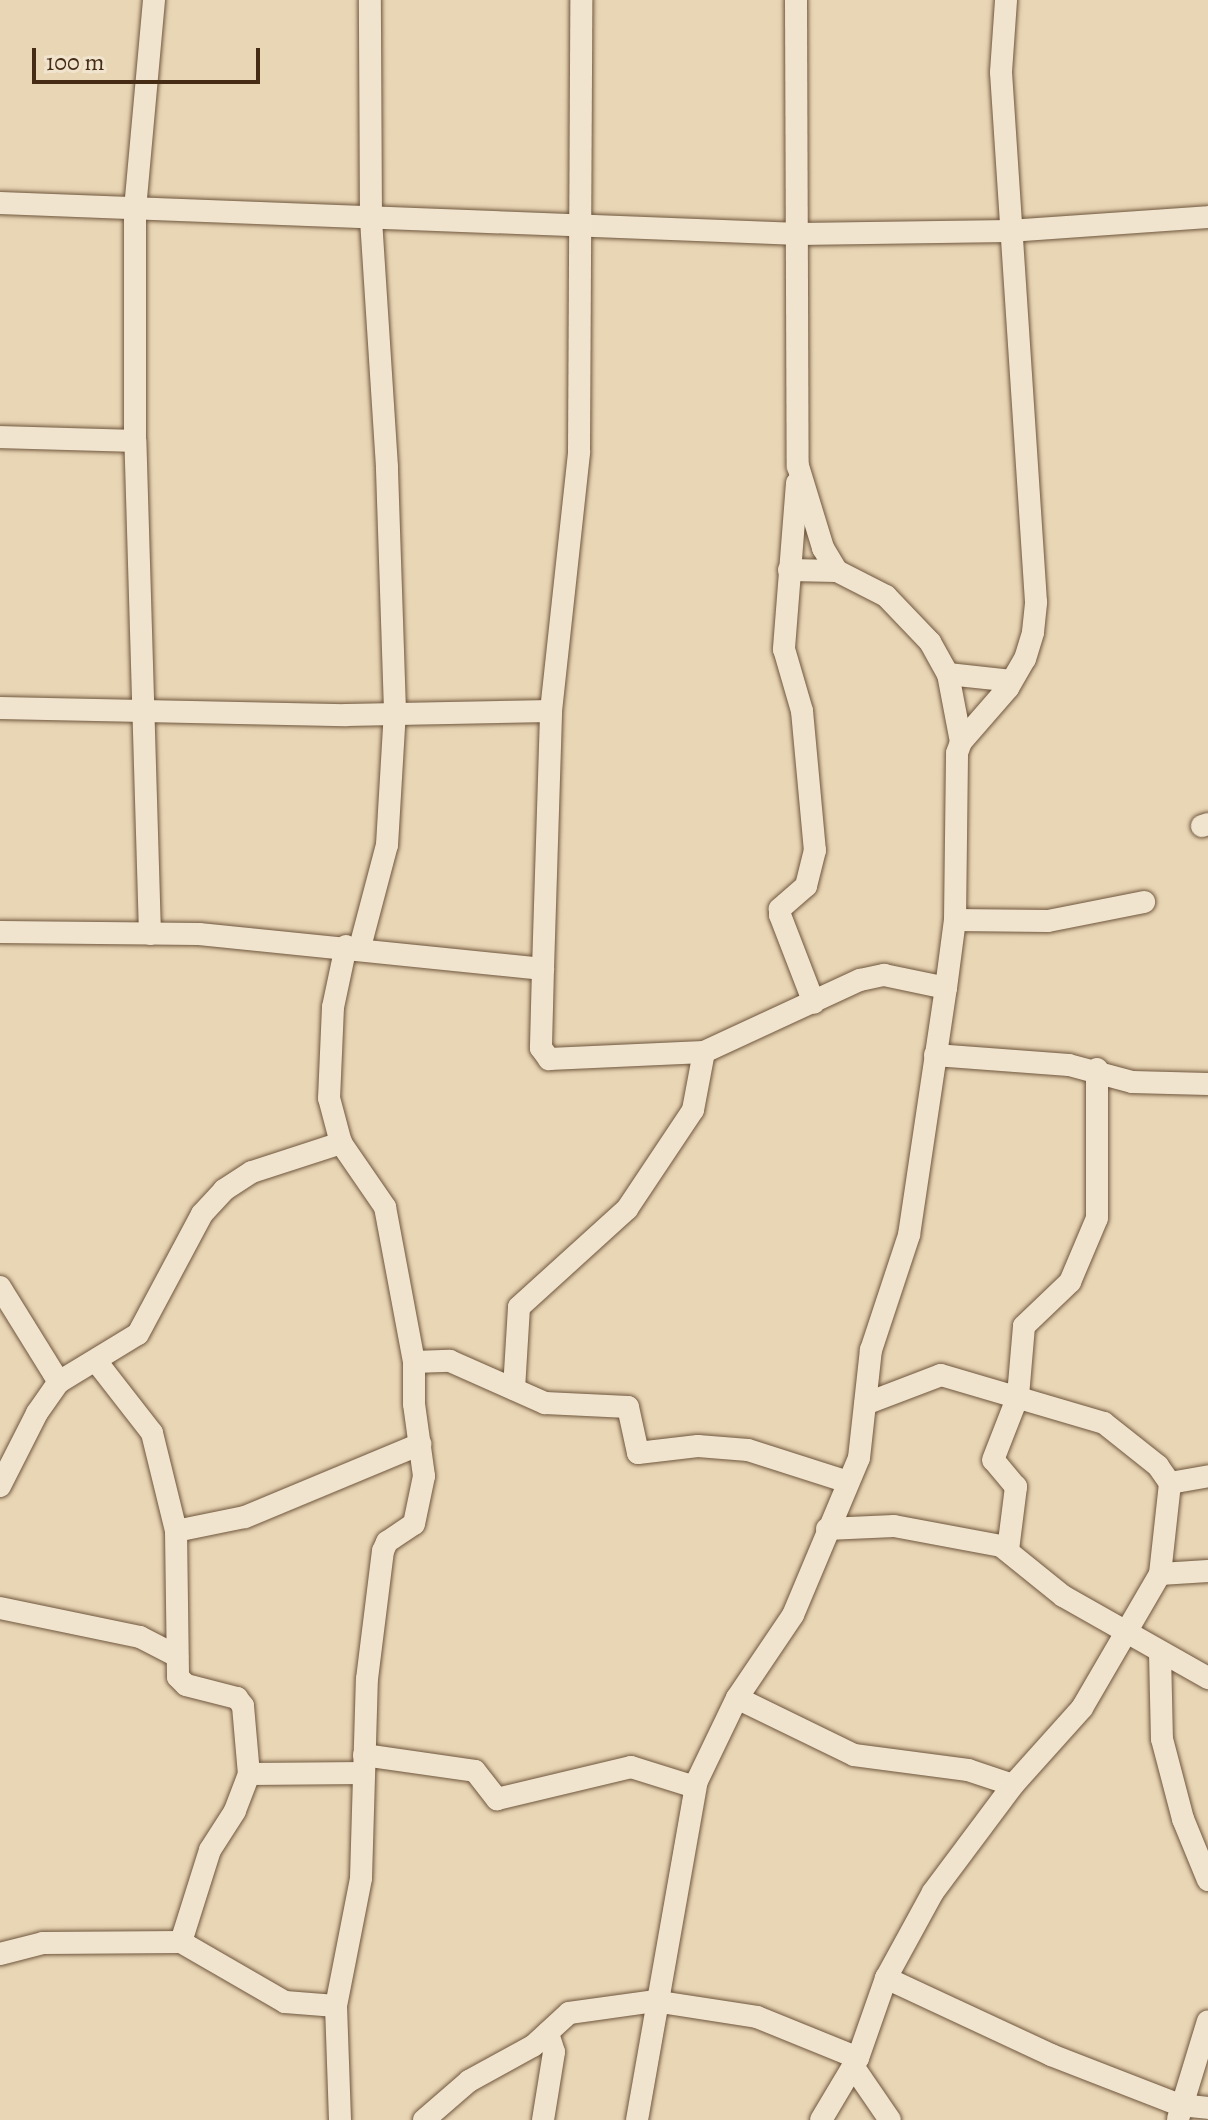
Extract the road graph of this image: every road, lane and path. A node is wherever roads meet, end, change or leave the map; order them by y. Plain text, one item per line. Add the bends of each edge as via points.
1 (154, 0) edge
2 (370, 0) edge
3 (581, 0) edge
4 (796, 0) edge
5 (1006, 0) edge
6 (0, 203) edge
7 (135, 209) junction
8 (1208, 217) edge
9 (371, 220) junction
10 (579, 223) junction
11 (1009, 231) junction
12 (799, 234) junction
13 (0, 437) edge
14 (135, 441) junction
15 (798, 466) junction
16 (789, 570) junction
17 (837, 571) junction
18 (948, 674) junction
19 (1012, 681) junction
20 (0, 708) edge
21 (144, 711) junction
22 (395, 711) junction
23 (551, 711) junction
24 (961, 742) junction
25 (1144, 902) dead end
26 (955, 920) junction
27 (0, 932) edge
28 (150, 934) junction
29 (353, 947) junction
30 (543, 969) junction
31 (946, 988) junction
32 (814, 1003) junction
33 (704, 1052) junction
34 (935, 1055) junction
35 (1097, 1069) junction
36 (1208, 1084) edge
37 (341, 1143) junction
38 (0, 1287) edge
39 (96, 1361) junction
40 (414, 1362) junction
41 (59, 1382) junction
42 (514, 1389) junction
43 (1018, 1396) junction
44 (865, 1404) junction
45 (420, 1444) junction
46 (1208, 1476) edge
47 (848, 1482) junction
48 (1170, 1483) junction
49 (0, 1486) edge
50 (827, 1529) junction
51 (176, 1531) junction
52 (1008, 1550) junction
53 (1208, 1571) edge
54 (1160, 1574) junction
55 (0, 1608) edge
56 (1124, 1630) junction
57 (1160, 1653) junction
58 (177, 1656) junction
59 (1208, 1678) edge
60 (737, 1698) junction
61 (364, 1764) junction
62 (249, 1774) junction
63 (1013, 1785) junction
64 (695, 1787) junction
65 (1208, 1880) edge
66 (181, 1942) junction
67 (0, 1954) edge
68 (886, 1978) junction
69 (654, 2001) junction
70 (336, 2006) junction
71 (1208, 2021) edge
72 (548, 2033) junction
73 (856, 2062) junction
74 (1208, 2108) edge
75 (1179, 2113) edge
76 (340, 2120) edge
77 (424, 2120) edge
78 (543, 2120) edge
79 (637, 2120) edge
80 (821, 2120) edge
81 (890, 2120) edge

1 - 7 street
2 - 9 street
3 - 10 street
4 - 12 street
5 - 11 street via 1001,72
6 - 7 street
7 - 9 street
7 - 14 street
8 - 11 street
9 - 10 street
9 - 22 street
10 - 12 street
10 - 23 street via 579,452
11 - 12 street
11 - 19 street via 1036,602 1025,659
12 - 15 street
13 - 14 street
14 - 21 street
15 - 16 street
15 - 17 street via 823,548
16 - 17 street
16 - 32 street via 784,649 802,711 815,850 806,886 780,909 780,915
17 - 18 street via 886,596 912,618
18 - 19 street
18 - 24 street
19 - 24 street
20 - 21 street
21 - 22 street
21 - 28 street
22 - 23 street
22 - 29 street via 387,845
23 - 30 street
24 - 26 street via 953,784
25 - 26 street via 1048,921
26 - 31 street
27 - 28 street
28 - 29 street
29 - 30 street
29 - 37 street via 329,1045 329,1098
30 - 33 street via 541,1048 549,1059
31 - 32 street via 884,975
31 - 34 street
32 - 33 street
33 - 42 street via 693,1110 627,1209 519,1307
34 - 35 street
34 - 44 street via 909,1235 871,1350
35 - 36 street via 1132,1082
35 - 43 street via 1097,1218 1070,1282 1024,1326
37 - 39 street via 252,1172 224,1190 202,1214 138,1334
37 - 40 street via 385,1207
38 - 41 street
39 - 41 street
39 - 51 street via 152,1433
40 - 42 street via 450,1361
40 - 45 street
41 - 49 street
42 - 47 street via 545,1403 628,1407 638,1453 698,1446 748,1450
43 - 44 street via 932,1374
43 - 48 street via 1104,1423 1158,1466
43 - 52 street via 993,1460 1016,1487
44 - 47 street via 862,1446
45 - 51 street via 245,1517
45 - 61 street via 424,1476 414,1524 387,1542 383,1551
46 - 48 street
47 - 50 street
48 - 54 street
50 - 52 street via 918,1529
50 - 60 street via 793,1615
51 - 58 street
52 - 56 street via 1046,1585
53 - 54 street
54 - 56 street
55 - 58 street via 140,1637
56 - 57 street
56 - 63 street via 1082,1708
57 - 59 street
57 - 65 street via 1162,1739 1183,1819
58 - 62 street via 181,1682 241,1701
60 - 63 street via 854,1755 968,1770
60 - 64 street
61 - 62 street
61 - 64 street via 475,1771 497,1799 631,1767
61 - 70 street via 361,1878
62 - 66 street via 235,1811 210,1850
63 - 68 street via 933,1892
64 - 69 street
66 - 67 street via 43,1943
66 - 70 street via 285,2002
68 - 73 street
68 - 75 street
69 - 72 street via 569,2013
69 - 73 street via 757,2017
69 - 79 street
70 - 76 street
71 - 75 street
72 - 77 street via 469,2081
72 - 78 street via 554,2052
73 - 80 street
73 - 81 street
74 - 75 street

